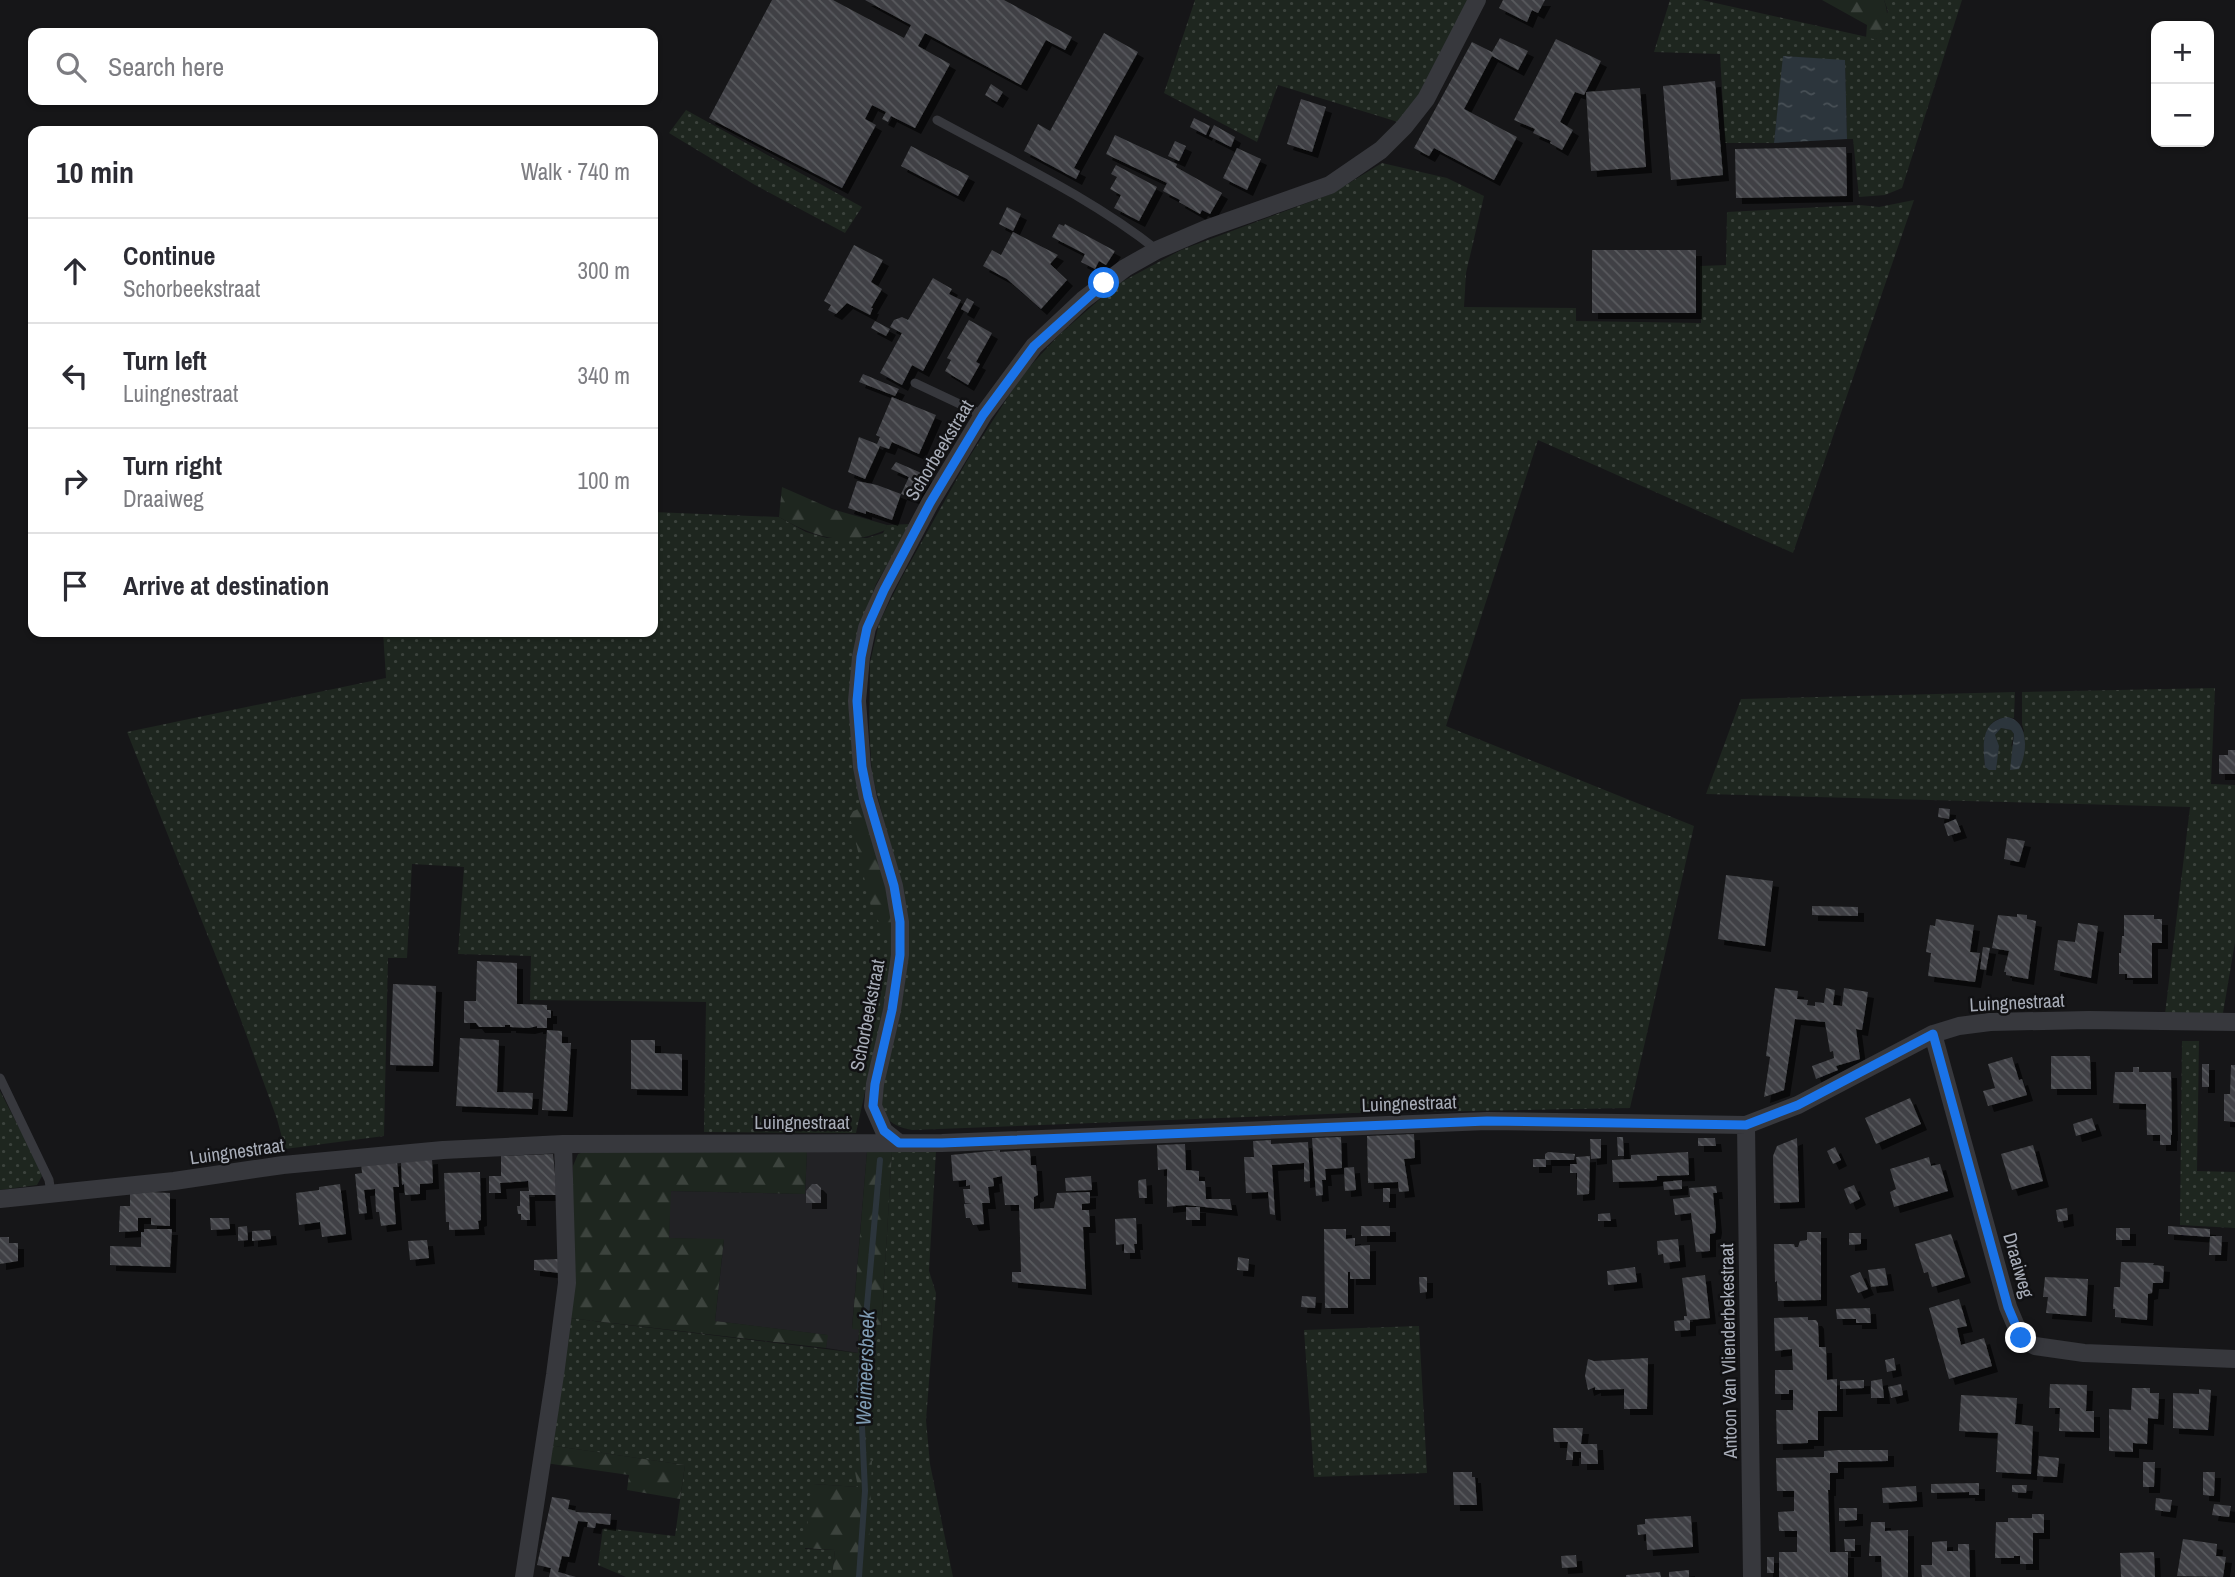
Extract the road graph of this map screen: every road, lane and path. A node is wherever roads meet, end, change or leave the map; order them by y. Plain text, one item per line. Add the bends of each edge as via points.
1 (1478, 0) edge
2 (937, 120) dead end
3 (1157, 250) junction
4 (915, 383) dead end
5 (983, 415) junction
6 (2235, 1022) edge
7 (1933, 1034) junction
8 (0, 1078) edge
9 (1746, 1125) junction
10 (899, 1143) junction
11 (563, 1144) junction
12 (51, 1193) junction
13 (0, 1199) edge
14 (2235, 1359) edge
15 (524, 1577) edge
16 (1752, 1577) edge

1 - 3 street, Schorbeekstraat via 1426,99 1381,150 1330,185
2 - 3 lane via 1080,196
3 - 5 street, Schorbeekstraat via 1104,283 1034,346
4 - 5 lane
5 - 10 street, Schorbeekstraat via 884,590 867,628 861,657 857,701 862,767 900,922 892,1010 873,1106 884,1131
6 - 7 street, Luingnestraat via 1990,1023
7 - 9 street, Luingnestraat via 1798,1105
7 - 14 street, Draaiweg via 2008,1307 2021,1338 2035,1346 2084,1353
8 - 12 lane
9 - 10 street, Luingnestraat via 1487,1121
9 - 16 street, Antoon Van Vlienderbekestraat
10 - 11 street, Luingnestraat
11 - 12 street, Luingnestraat via 283,1165
11 - 15 street via 567,1283
12 - 13 street, Luingnestraat

